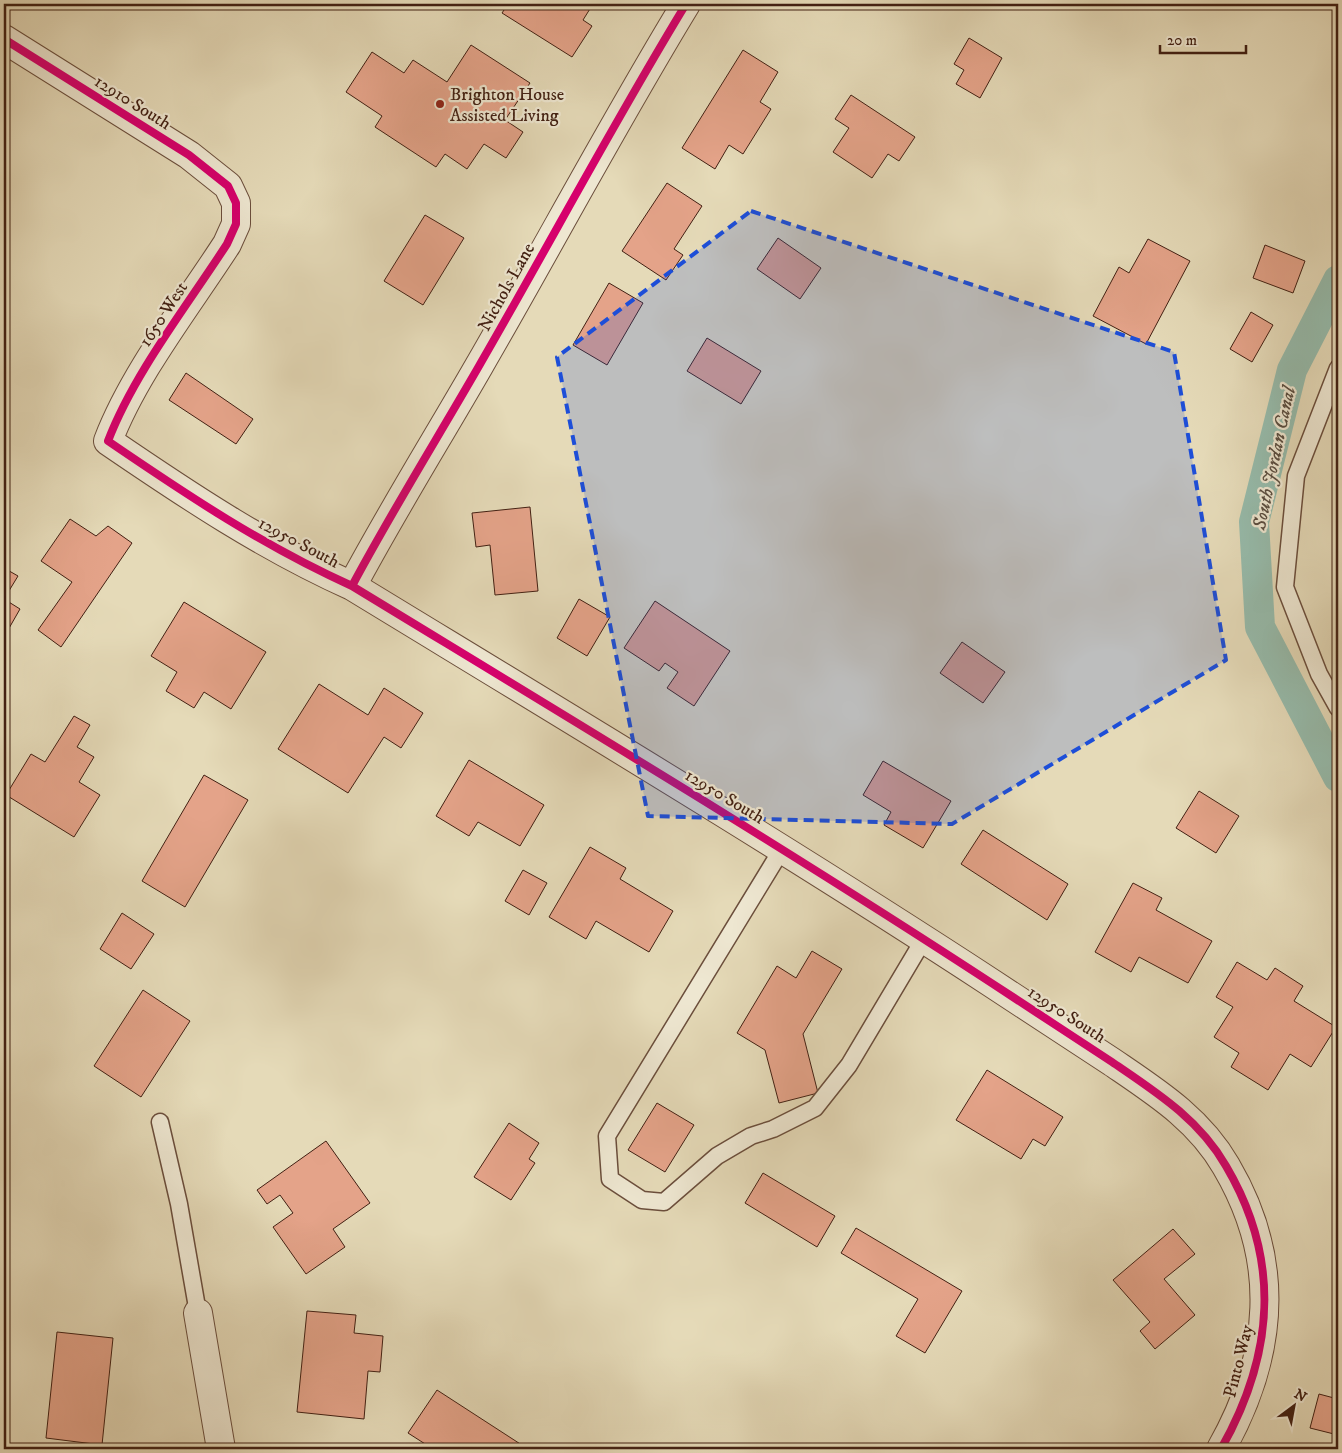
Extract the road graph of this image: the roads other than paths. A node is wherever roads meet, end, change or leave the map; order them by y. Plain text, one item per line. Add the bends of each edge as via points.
1 (686, 4) edge
2 (4, 39) edge
3 (236, 203) joint
4 (1338, 368) edge
5 (108, 441) joint
6 (352, 586) junction
7 (1338, 708) edge
8 (782, 848) junction
9 (924, 939) junction
10 (160, 1122) dead end
11 (1260, 1246) joint
12 (198, 1313) joint
13 (221, 1449) edge
14 (1221, 1449) edge

1 - 6 street, Nichols Lane via 628,100
2 - 3 street, 12910 South via 202,164 228,186
3 - 5 street, 1650 West via 236,224 227,244 141,375 116,419
4 - 7 lane via 1296,476 1285,587 1319,674
5 - 6 street, 12950 South via 200,504 301,563
6 - 8 street, 12950 South
8 - 9 street, 12950 South
8 - 9 lane via 607,1136 610,1179 642,1200 664,1202 717,1156 751,1136 815,1108 849,1065
9 - 11 street, 12950 South via 1167,1099 1199,1128 1226,1165 1245,1203
10 - 12 lane via 179,1204
11 - 14 street, Pinto Way via 1265,1290 1263,1337 1254,1378 1240,1415
12 - 13 street

